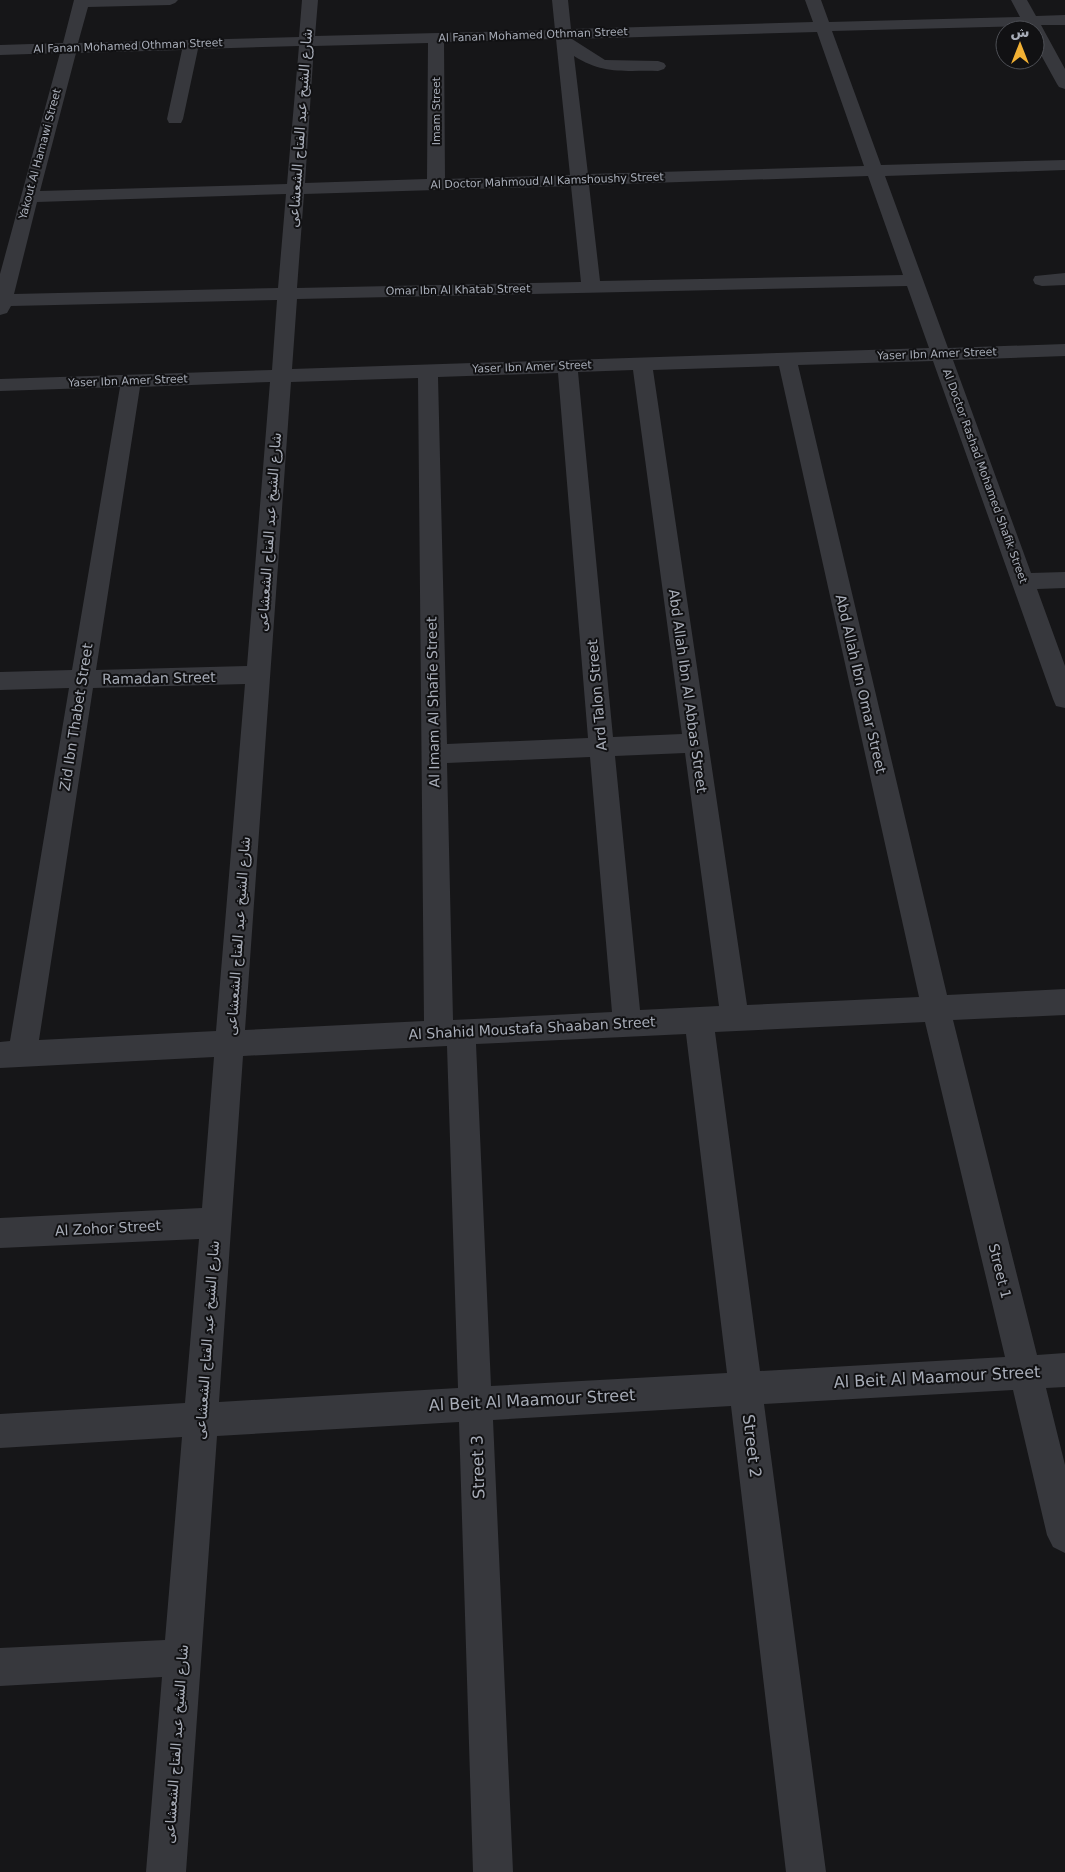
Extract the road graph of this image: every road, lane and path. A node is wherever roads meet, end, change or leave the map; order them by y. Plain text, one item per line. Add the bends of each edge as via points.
1 (170, 0) edge
2 (310, 0) edge
3 (560, 0) edge
4 (813, 0) edge
5 (1019, 0) edge
6 (81, 2) edge
7 (1029, 20) edge
8 (1065, 20) edge
9 (1045, 21) edge
10 (995, 22) edge
11 (823, 27) junction
12 (436, 38) junction
13 (564, 38) junction
14 (307, 41) junction
15 (1045, 42) edge
16 (191, 45) junction
17 (68, 48) junction
18 (0, 50) edge
19 (1059, 61) edge
20 (658, 66) dead end
21 (1065, 84) edge
22 (175, 119) dead end
23 (1065, 165) edge
24 (875, 171) junction
25 (579, 180) junction
26 (436, 185) junction
27 (296, 189) junction
28 (29, 198) junction
29 (1065, 279) edge
30 (914, 280) junction
31 (1042, 280) dead end
32 (591, 287) junction
33 (288, 293) junction
34 (1, 304) edge
35 (1065, 350) edge
36 (941, 354) junction
37 (787, 359) junction
38 (642, 364) junction
39 (567, 366) junction
40 (428, 371) junction
41 (281, 376) junction
42 (131, 381) junction
43 (0, 385) edge
44 (1065, 580) edge
45 (1024, 581) junction
46 (258, 675) junction
47 (83, 679) junction
48 (0, 681) edge
49 (1065, 699) edge
50 (696, 743) junction
51 (601, 747) junction
52 (434, 754) junction
53 (1065, 1002) edge
54 (936, 1008) junction
55 (734, 1018) junction
56 (699, 1020) junction
57 (627, 1023) junction
58 (450, 1032) junction
59 (230, 1043) junction
60 (11, 1055) edge
61 (217, 1223) junction
62 (0, 1233) edge
63 (1065, 1370) edge
64 (1025, 1373) junction
65 (745, 1388) junction
66 (476, 1403) junction
67 (201, 1420) junction
68 (0, 1431) edge
69 (1065, 1535) edge
70 (183, 1658) junction
71 (0, 1667) edge
72 (166, 1872) edge
73 (493, 1872) edge
74 (806, 1872) edge

1 - 6 street
2 - 14 street, شارع الشيخ عبد الفتاح الشعشاعى
3 - 13 street
4 - 11 street, Al Doctor Rashad Mohamed Shafik Street
5 - 7 street
6 - 17 street, Yakout Al Hamawi Street
8 - 9 street, Al Fanan Mohamed Othman Street
10 - 11 street, Al Fanan Mohamed Othman Street
11 - 13 street, Al Fanan Mohamed Othman Street
11 - 24 street, Al Doctor Rashad Mohamed Shafik Street
12 - 13 street, Al Fanan Mohamed Othman Street
12 - 14 street, Al Fanan Mohamed Othman Street
12 - 26 street, Imam Street
13 - 20 street via 603,65
13 - 25 street
14 - 16 street, Al Fanan Mohamed Othman Street
14 - 27 street, شارع الشيخ عبد الفتاح الشعشاعى
15 - 19 street
16 - 17 street, Al Fanan Mohamed Othman Street
16 - 22 street
17 - 18 street, Al Fanan Mohamed Othman Street
17 - 28 street, Yakout Al Hamawi Street
19 - 21 street
23 - 24 street, Al Doctor Mahmoud Al Kamshoushy Street
24 - 25 street, Al Doctor Mahmoud Al Kamshoushy Street
24 - 30 street, Al Doctor Rashad Mohamed Shafik Street
25 - 26 street, Al Doctor Mahmoud Al Kamshoushy Street
25 - 32 street
26 - 27 street, Al Doctor Mahmoud Al Kamshoushy Street
27 - 28 street, Al Doctor Mahmoud Al Kamshoushy Street
27 - 33 street, شارع الشيخ عبد الفتاح الشعشاعى
28 - 34 street, Yakout Al Hamawi Street
29 - 31 street
30 - 32 street, Omar Ibn Al Khatab Street
30 - 36 street, Al Doctor Rashad Mohamed Shafik Street
32 - 33 street, Omar Ibn Al Khatab Street
33 - 34 street, Omar Ibn Al Khatab Street
33 - 41 street, شارع الشيخ عبد الفتاح الشعشاعى
35 - 36 street, Yaser Ibn Amer Street
36 - 37 street, Yaser Ibn Amer Street
36 - 45 street, Al Doctor Rashad Mohamed Shafik Street
37 - 38 street, Yaser Ibn Amer Street
37 - 54 street, Abd Allah Ibn Omar Street
38 - 39 street, Yaser Ibn Amer Street
38 - 50 street, Abd Allah Ibn Al Abbas Street
39 - 40 street, Yaser Ibn Amer Street
39 - 51 street, Ard Talon Street
40 - 41 street, Yaser Ibn Amer Street
40 - 52 street, Al Imam Al Shafie Street
41 - 42 street, Yaser Ibn Amer Street
41 - 46 street, شارع الشيخ عبد الفتاح الشعشاعى
42 - 43 street, Yaser Ibn Amer Street
42 - 47 street, Zid Ibn Thabet Street
44 - 45 street
45 - 49 street, Al Doctor Rashad Mohamed Shafik Street
46 - 47 street, Ramadan Street
46 - 59 street, شارع الشيخ عبد الفتاح الشعشاعى
47 - 48 street, Ramadan Street
47 - 60 street, Zid Ibn Thabet Street
50 - 51 street
50 - 55 street, Abd Allah Ibn Al Abbas Street
51 - 52 street
51 - 57 street, Ard Talon Street
52 - 58 street, Al Imam Al Shafie Street
53 - 54 street, Al Shahid Moustafa Shaaban Street
54 - 55 street, Al Shahid Moustafa Shaaban Street
54 - 64 street, Street 1
55 - 56 street, Al Shahid Moustafa Shaaban Street
56 - 57 street, Al Shahid Moustafa Shaaban Street
56 - 65 street, Street 2
57 - 58 street, Al Shahid Moustafa Shaaban Street
58 - 59 street, Al Shahid Moustafa Shaaban Street
58 - 66 street, Street 3
59 - 60 street, Al Shahid Moustafa Shaaban Street
59 - 61 street, شارع الشيخ عبد الفتاح الشعشاعى
61 - 62 street, Al Zohor Street
61 - 67 street, شارع الشيخ عبد الفتاح الشعشاعى
63 - 64 street, Al Beit Al Maamour Street
64 - 65 street, Al Beit Al Maamour Street
64 - 69 street, Street 1
65 - 66 street, Al Beit Al Maamour Street
65 - 74 street, Street 2
66 - 67 street, Al Beit Al Maamour Street
66 - 73 street, Street 3
67 - 68 street, Al Beit Al Maamour Street
67 - 70 street, شارع الشيخ عبد الفتاح الشعشاعى
70 - 71 street
70 - 72 street, شارع الشيخ عبد الفتاح الشعشاعى

